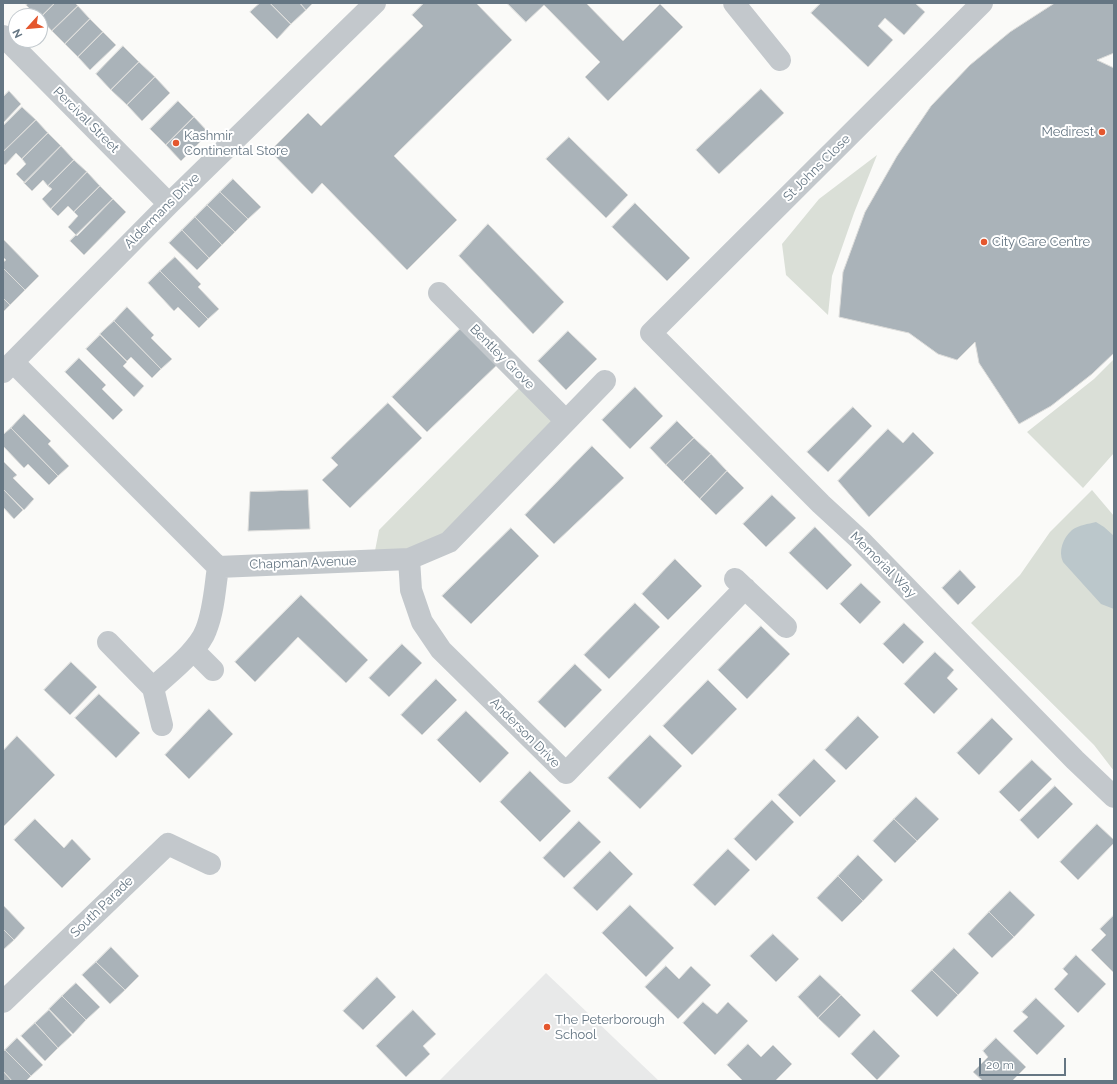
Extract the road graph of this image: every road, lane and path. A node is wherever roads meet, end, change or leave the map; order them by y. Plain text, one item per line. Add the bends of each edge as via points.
1 (375, 3) edge
2 (734, 3) edge
3 (982, 3) edge
4 (3, 36) edge
5 (780, 60) dead end
6 (169, 204) junction
7 (439, 293) dead end
8 (651, 333) joint
9 (8, 367) edge
10 (605, 380) dead end
11 (566, 421) junction
12 (409, 559) junction
13 (218, 567) junction
14 (786, 627) dead end
15 (108, 642) dead end
16 (193, 650) junction
17 (213, 670) dead end
18 (153, 688) junction
19 (162, 725) dead end
20 (1114, 797) edge
21 (210, 864) dead end
22 (3, 1002) edge

1 - 6 street, Aldermans Drive
2 - 5 street
3 - 8 street, St Johns Close
4 - 6 street, Percival Street
6 - 9 street, Aldermans Drive
7 - 11 street, Bentley Grove
8 - 20 street, Memorial Way
9 - 13 street
10 - 11 street, Chapman Avenue
11 - 12 street, Chapman Avenue via 450,542
12 - 13 street, Chapman Avenue
12 - 14 street, Anderson Drive via 411,590 422,622 441,650 566,773 740,584
13 - 16 street via 206,631
15 - 18 street
16 - 17 street
16 - 18 street
18 - 19 street
21 - 22 street, South Parade via 168,844

